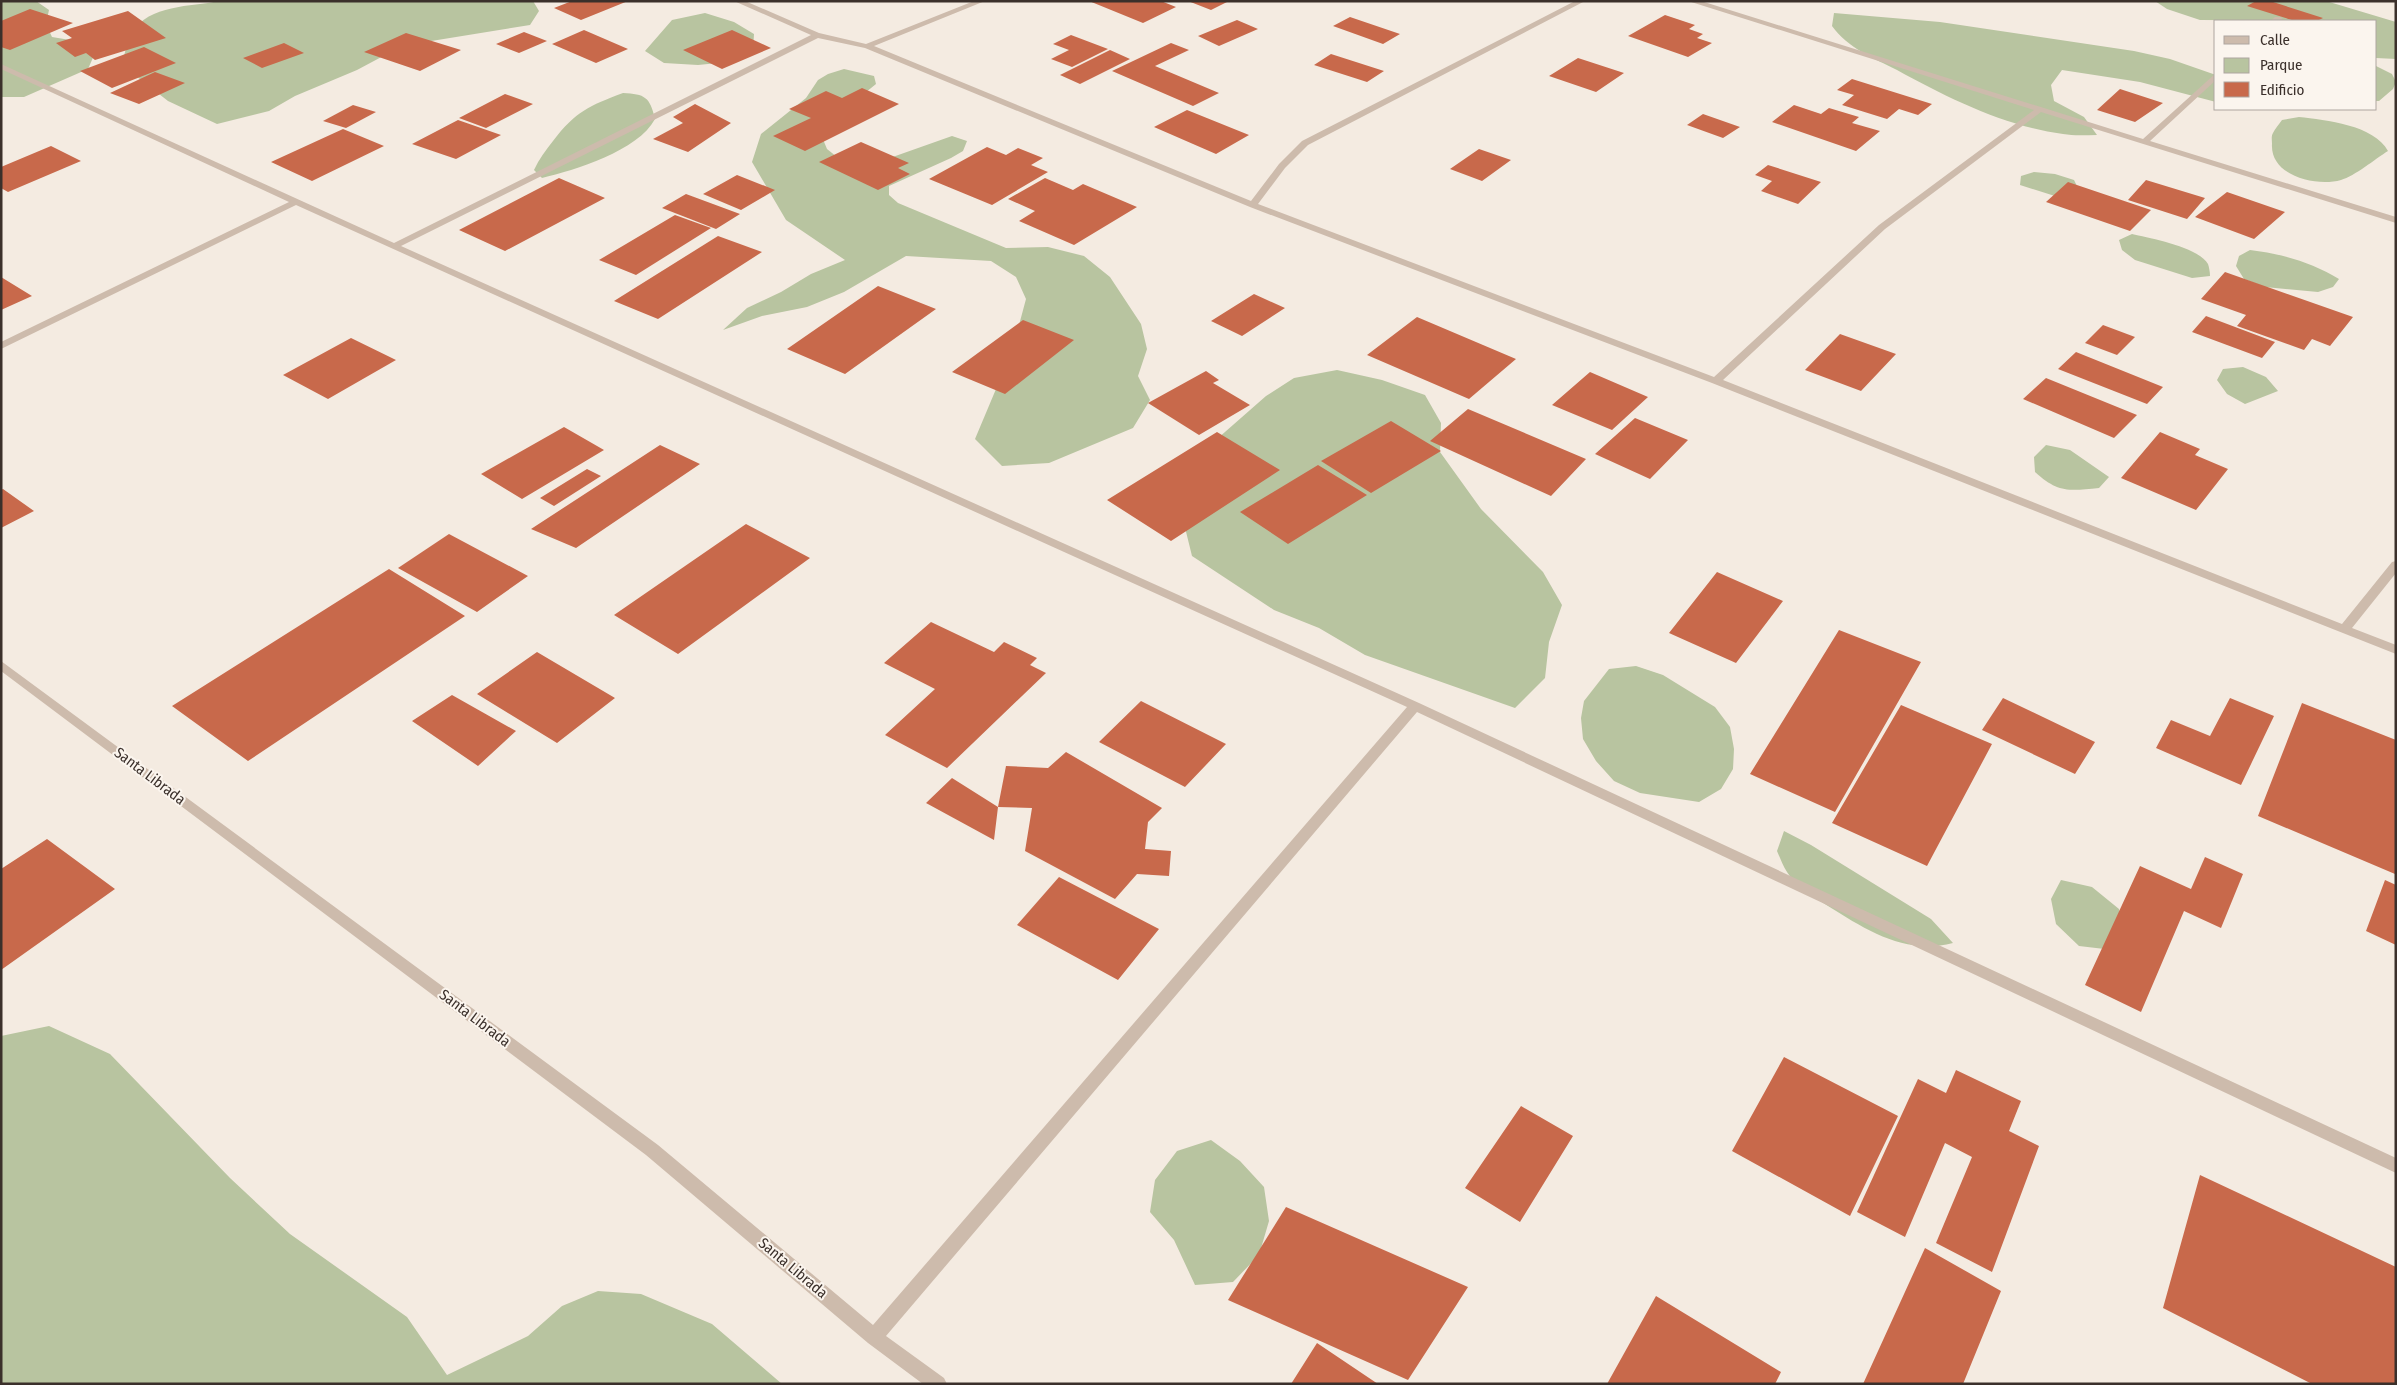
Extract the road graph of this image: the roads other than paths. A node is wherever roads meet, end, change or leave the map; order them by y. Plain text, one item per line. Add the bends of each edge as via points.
1 (738, 1) edge
2 (981, 1) edge
3 (1581, 1) edge
4 (1694, 2) edge
5 (817, 34) junction
6 (867, 46) junction
7 (1, 66) edge
8 (2214, 77) edge
9 (2039, 110) junction
10 (2144, 142) junction
11 (296, 202) junction
12 (1253, 205) junction
13 (2396, 220) edge
14 (394, 246) junction
15 (1, 346) edge
16 (1716, 381) junction
17 (2396, 565) edge
18 (2344, 630) junction
19 (2396, 650) edge
20 (1, 664) edge
21 (1414, 706) junction
22 (2396, 1166) edge
23 (874, 1337) junction
24 (938, 1384) edge

1 - 5 street
2 - 6 street
3 - 12 street via 1305,143 1282,166
4 - 9 street
5 - 6 street
5 - 14 street
6 - 12 street
7 - 11 street
8 - 10 street
9 - 10 street
9 - 16 street via 1882,226
10 - 13 street
11 - 14 street
11 - 15 street
12 - 16 street
14 - 21 street
16 - 18 street
17 - 18 street
18 - 19 street
20 - 23 street, Santa Librada via 652,1150
21 - 22 street
21 - 23 street
23 - 24 street, Santa Librada

